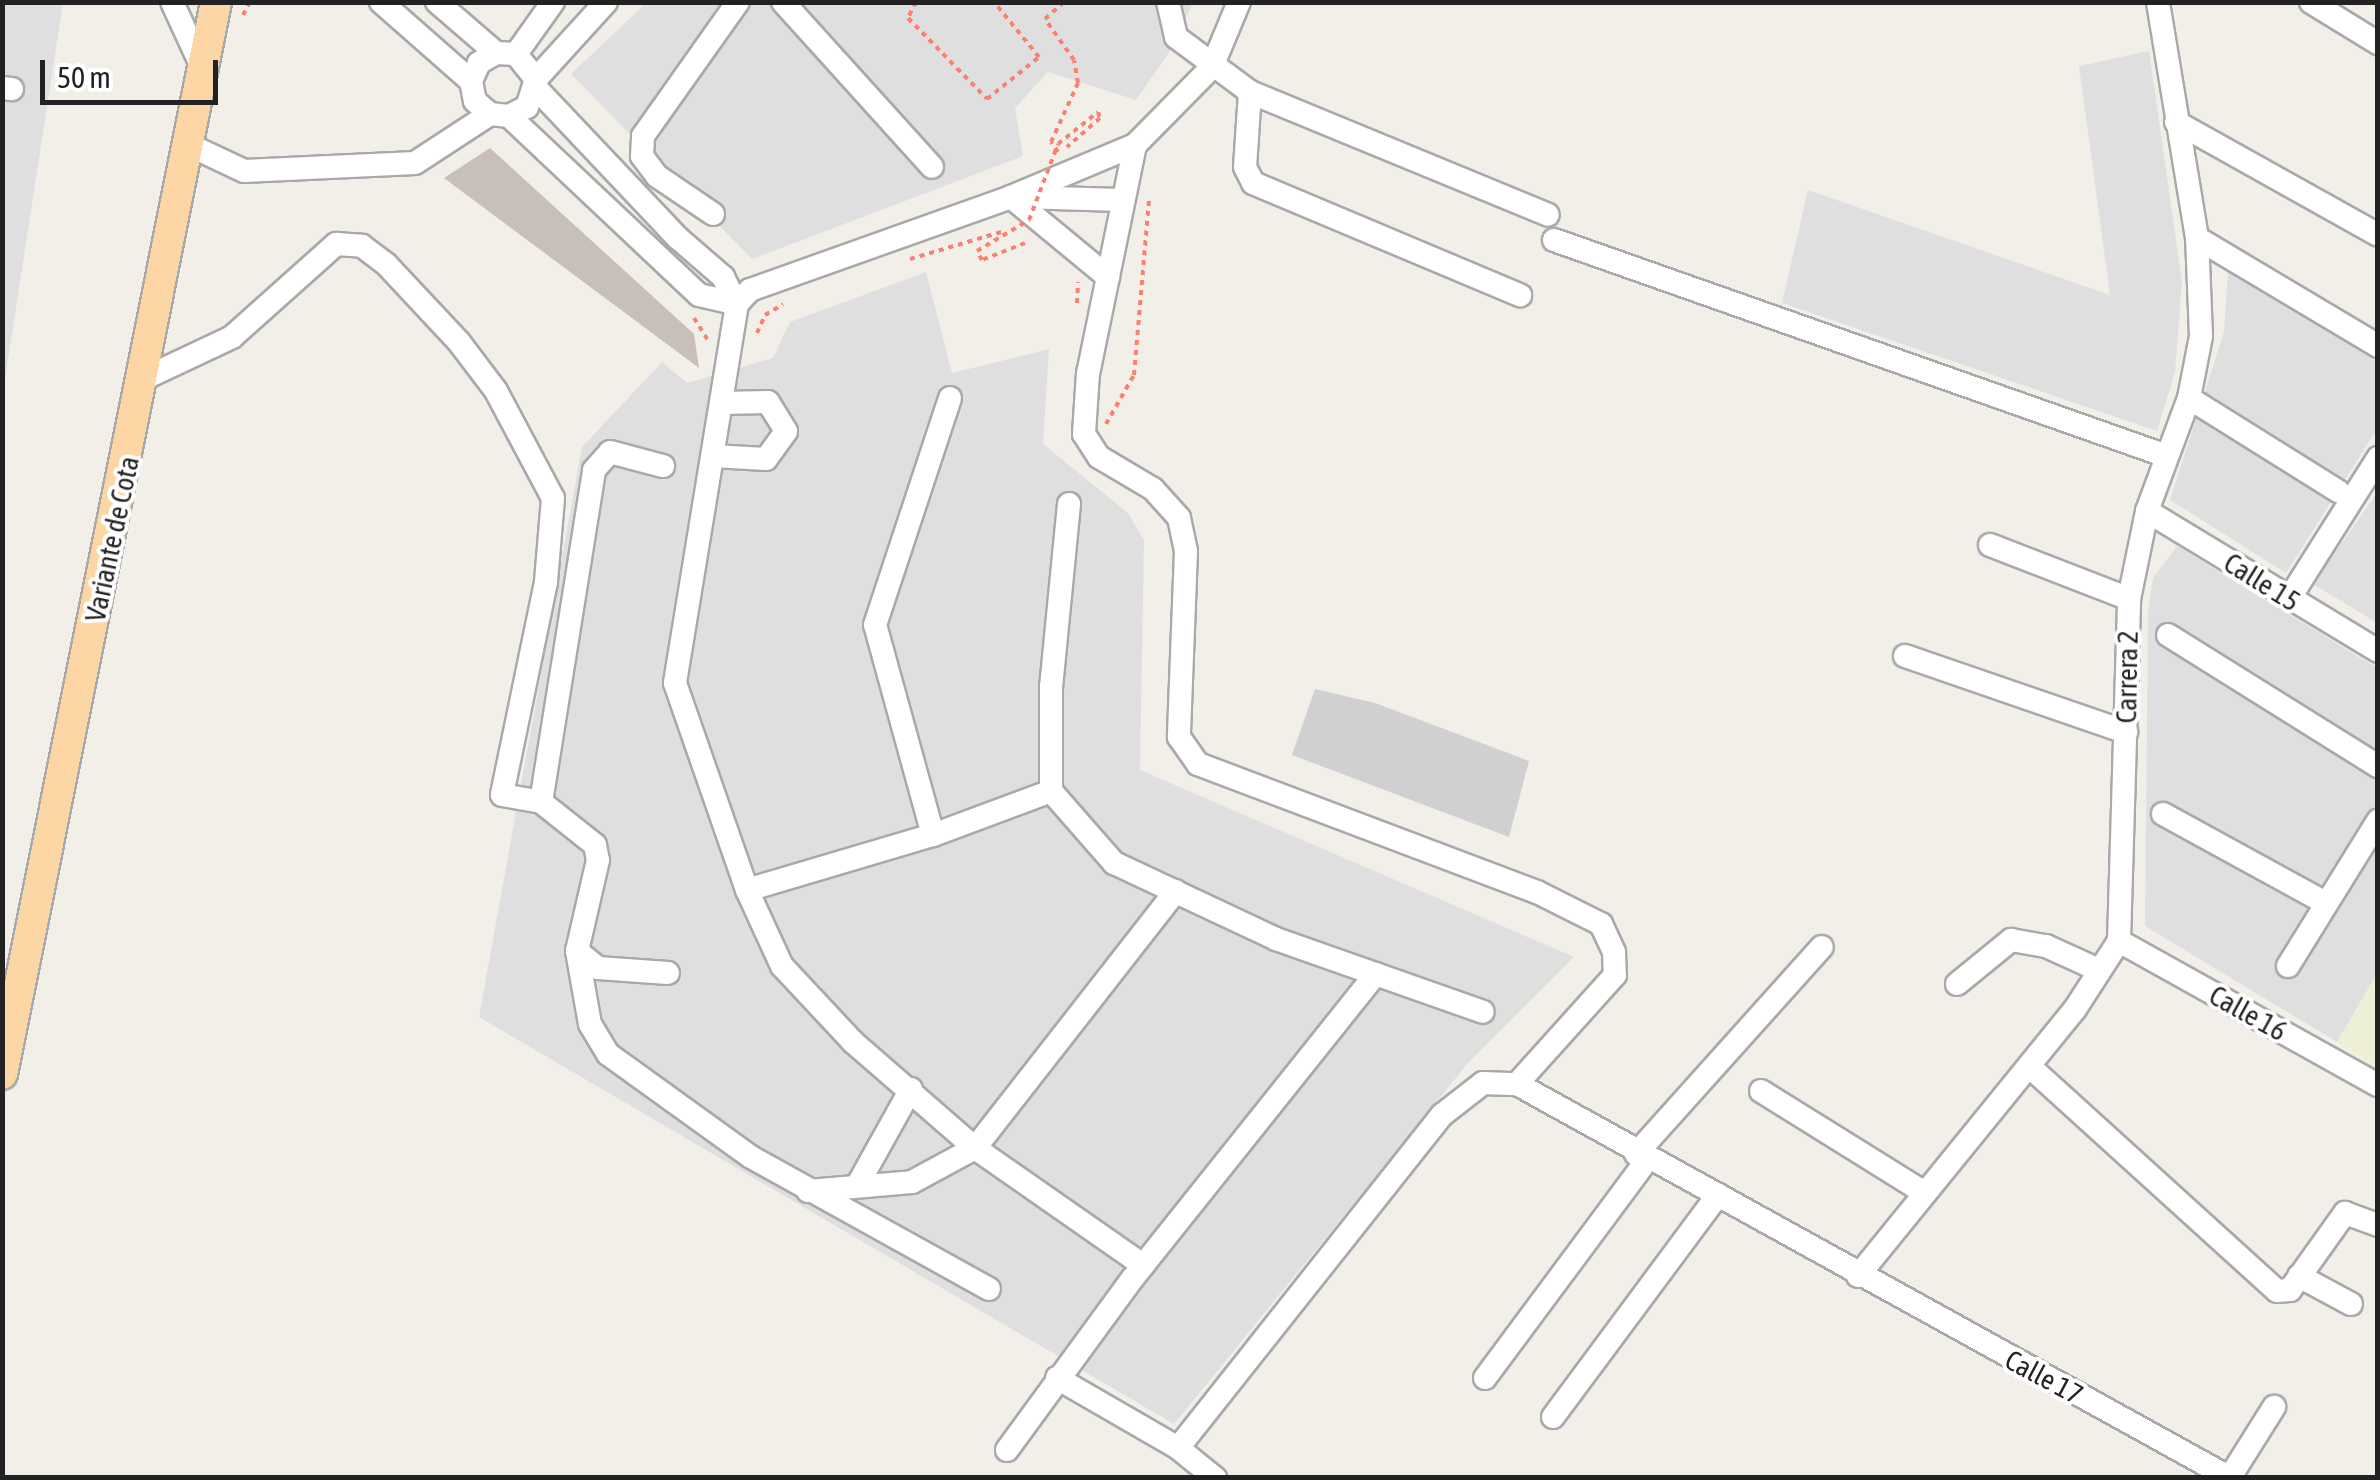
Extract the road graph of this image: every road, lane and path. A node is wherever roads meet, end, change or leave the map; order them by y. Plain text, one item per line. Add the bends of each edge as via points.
1 (172, 2) edge
2 (381, 2) edge
3 (436, 2) edge
4 (553, 2) edge
5 (606, 2) edge
6 (738, 2) edge
7 (782, 2) edge
8 (916, 2) edge
9 (994, 2) edge
10 (1064, 2) edge
11 (1168, 2) edge
12 (1239, 2) edge
13 (2158, 2) edge
14 (2311, 2) edge
15 (220, 8) edge
16 (2378, 42) edge
17 (506, 54) junction
18 (1212, 67) junction
19 (202, 69) junction
20 (536, 84) junction
21 (1250, 92) junction
22 (486, 103) junction
23 (2176, 122) junction
24 (189, 145) junction
25 (1134, 145) junction
26 (932, 168) dead end
27 (1149, 190) dead end
28 (1011, 197) junction
29 (1122, 200) junction
30 (712, 214) dead end
31 (1548, 215) dead end
32 (1041, 228) dead end
33 (1022, 230) dead end
34 (2378, 234) edge
35 (2197, 238) junction
36 (1554, 240) dead end
37 (1025, 243) dead end
38 (904, 254) dead end
39 (898, 262) dead end
40 (1076, 270) dead end
41 (1108, 277) junction
42 (1520, 295) dead end
43 (736, 304) junction
44 (692, 315) dead end
45 (1076, 317) dead end
46 (742, 344) junction
47 (2378, 346) edge
48 (145, 378) junction
49 (950, 398) dead end
50 (2189, 398) junction
51 (722, 403) junction
52 (1084, 434) junction
53 (713, 456) junction
54 (2164, 456) junction
55 (2378, 458) edge
56 (664, 466) dead end
57 (2338, 491) dead end
58 (1068, 504) dead end
59 (2147, 511) junction
60 (1990, 545) dead end
61 (2128, 599) junction
62 (2289, 599) junction
63 (2168, 635) dead end
64 (2378, 651) edge
65 (1905, 656) dead end
66 (2126, 732) junction
67 (2378, 766) edge
68 (1051, 791) junction
69 (541, 802) junction
70 (2163, 814) dead end
71 (2378, 821) edge
72 (934, 836) junction
73 (747, 890) junction
74 (1176, 891) junction
75 (2324, 902) junction
76 (2120, 941) junction
77 (1822, 947) dead end
78 (577, 951) junction
79 (2288, 966) dead end
80 (2099, 970) junction
81 (668, 973) dead end
82 (1376, 974) junction
83 (1957, 984) dead end
84 (1483, 1012) dead end
85 (2029, 1066) junction
86 (3, 1070) edge
87 (1517, 1084) junction
88 (2378, 1085) edge
89 (911, 1090) junction
90 (1760, 1091) dead end
91 (975, 1148) junction
92 (1642, 1156) junction
93 (857, 1186) junction
94 (808, 1191) junction
95 (1926, 1193) junction
96 (1718, 1194) junction
97 (2378, 1225) edge
98 (1143, 1265) junction
99 (1858, 1276) junction
100 (2299, 1276) junction
101 (989, 1289) dead end
102 (2350, 1304) dead end
103 (1056, 1378) junction
104 (1485, 1378) dead end
105 (2274, 1408) dead end
106 (1553, 1417) dead end
107 (1178, 1448) junction
108 (1008, 1450) dead end
109 (2230, 1477) edge
110 (1215, 1478) edge

1 - 19 street
2 - 22 street
3 - 17 street
4 - 17 street
5 - 20 street
6 - 30 street via 643,136 642,156 657,176
7 - 26 street
8 - 9 path via 908,18 987,99 1039,58
10 - 37 path, bridge via 1045,19 1074,60 1078,83 1051,150 1058,152 1074,142 1100,118 1090,112 1058,144 1051,161 1028,220 977,251 982,260
11 - 18 street via 1176,37
12 - 18 street
13 - 23 street, Carrera 2
14 - 16 street
15 - 19 main road, Variante de Cota
17 - 20 street
17 - 22 street via 478,63
18 - 21 street
18 - 25 street
19 - 24 main road, Variante de Cota
20 - 22 street via 527,106
20 - 43 street via 678,238 723,277
21 - 31 street
21 - 42 street via 1245,168 1253,182
22 - 24 street via 461,110 437,152 415,163 244,171
22 - 43 street via 699,295
23 - 34 street
23 - 35 street, Carrera 2
24 - 48 main road, Variante de Cota
25 - 28 street
25 - 29 street
27 - 52 path via 1148,269 1134,375 1112,422
28 - 29 street
28 - 41 street
28 - 43 street via 750,290
29 - 41 street
32 - 38 path via 1012,222
33 - 39 path, bridge
35 - 47 street
35 - 50 street, Carrera 2 via 2201,336
36 - 54 street
40 - 45 path
41 - 52 street via 1088,373
43 - 46 street
44 - 46 path via 706,342
46 - 46 path via 755,314 786,300 765,315
46 - 51 street
48 - 69 street via 232,337 336,244 362,246 386,264 459,342 496,390 552,498 546,582 502,795
48 - 86 main road, Variante de Cota
49 - 72 street via 875,625
50 - 54 street, Carrera 2
50 - 57 street
51 - 53 street
51 - 53 street via 768,402 786,431 766,459
52 - 87 street via 1100,457 1153,488 1180,518 1186,551 1180,737 1198,764 1537,892 1601,924 1614,952 1615,975
53 - 73 street via 675,683
54 - 59 street, Carrera 2
55 - 62 street
56 - 69 street via 610,452 594,470
58 - 68 street via 1051,686
59 - 61 street, Carrera 2
59 - 62 street, Calle 15
60 - 61 street
61 - 66 street, Carrera 2
62 - 64 street, Calle 15
63 - 67 street
65 - 66 street
66 - 76 street, Carrera 2
68 - 72 street
68 - 74 street via 1114,863
69 - 78 street via 595,844 598,860
70 - 75 street
71 - 75 street
72 - 73 street
73 - 89 street via 782,966 852,1042
74 - 82 street via 1276,939
74 - 91 street
75 - 79 street
76 - 80 street
76 - 88 street, Calle 16
77 - 92 street
78 - 81 street via 598,968
78 - 94 street via 590,1024 608,1054
80 - 83 street via 2046,946 2012,940
80 - 85 street
82 - 84 street
82 - 98 street
85 - 95 street
85 - 100 street via 2278,1291 2290,1290
87 - 92 street, Calle 17
87 - 107 street via 1483,1083 1460,1094
89 - 91 street
89 - 93 street
90 - 95 street
91 - 93 street via 912,1182
91 - 98 street
92 - 96 street, Calle 17
92 - 104 street
93 - 94 street
94 - 101 street
95 - 99 street
96 - 99 street, Calle 17
96 - 106 street
97 - 100 street via 2344,1213
98 - 103 street
99 - 109 street, Calle 17
100 - 102 street
103 - 107 street
103 - 108 street
105 - 109 street
107 - 110 street

